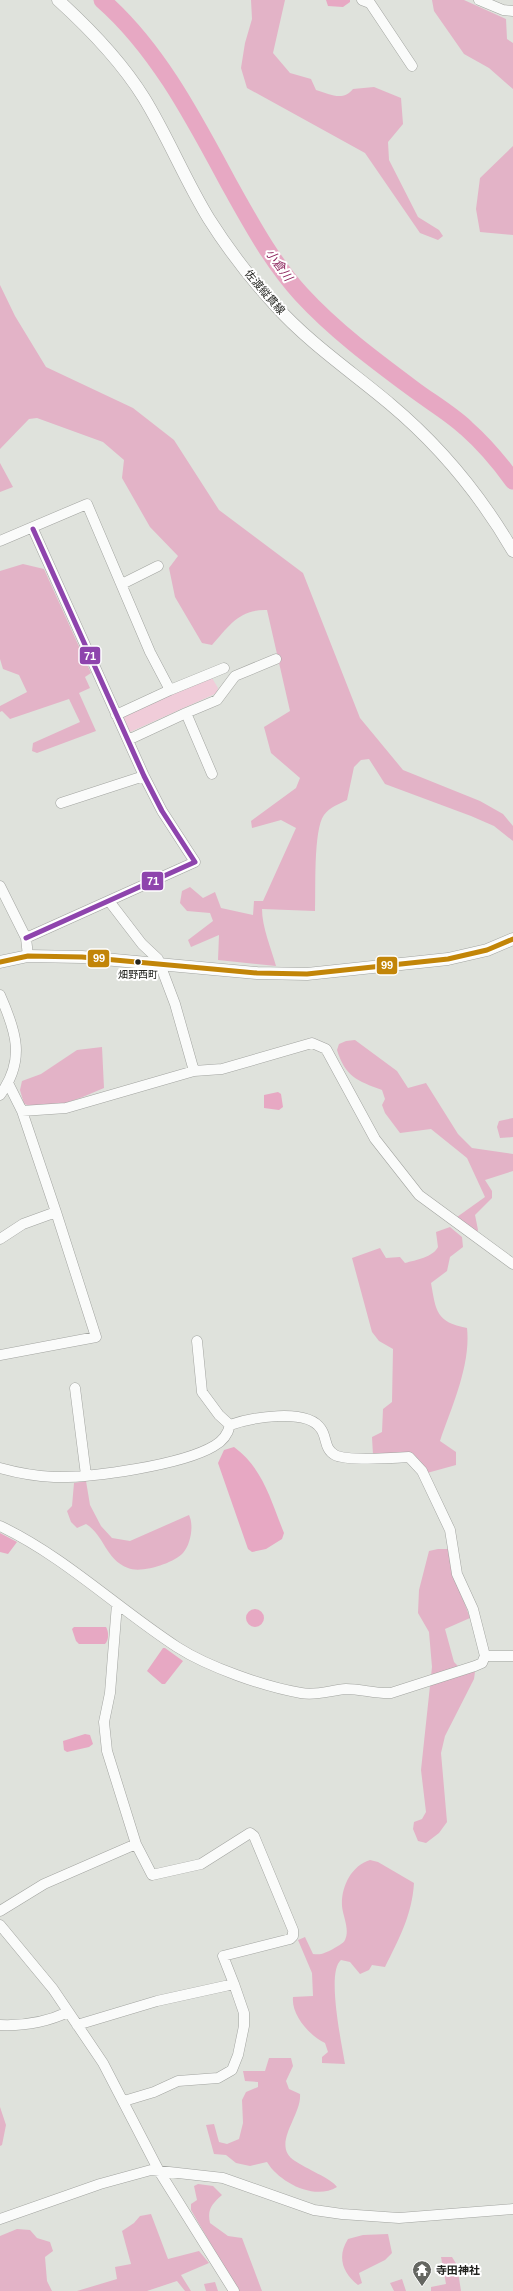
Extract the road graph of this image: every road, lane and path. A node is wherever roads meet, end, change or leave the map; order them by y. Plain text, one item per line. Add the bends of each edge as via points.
1 (58, 0) edge
2 (479, 0) edge
3 (369, 1) edge
4 (513, 11) edge
5 (412, 66) dead end
6 (33, 529) junction
7 (0, 541) edge
8 (513, 551) edge
9 (158, 566) dead end
10 (122, 584) junction
11 (276, 659) dead end
12 (224, 668) dead end
13 (170, 690) junction
14 (186, 713) junction
15 (116, 715) junction
16 (128, 740) junction
17 (212, 774) dead end
18 (144, 776) junction
19 (61, 803) dead end
20 (0, 886) edge
21 (109, 901) junction
22 (26, 938) junction
23 (513, 940) edge
24 (28, 956) junction
25 (0, 962) edge
26 (160, 963) junction
27 (0, 995) edge
28 (194, 1071) junction
29 (8, 1083) junction
30 (0, 1095) edge
31 (22, 1111) junction
32 (56, 1212) junction
33 (0, 1239) edge
34 (513, 1264) edge
35 (197, 1341) dead end
36 (0, 1355) edge
37 (75, 1388) dead end
38 (230, 1425) junction
39 (0, 1468) edge
40 (86, 1475) junction
41 (0, 1526) edge
42 (117, 1604) junction
43 (485, 1656) junction
44 (513, 1656) edge
45 (136, 1844) junction
46 (0, 1911) edge
47 (0, 1925) edge
48 (234, 1984) junction
49 (68, 2012) junction
50 (0, 2025) edge
51 (77, 2025) junction
52 (124, 2102) junction
53 (159, 2171) junction
54 (513, 2209) edge
55 (0, 2219) edge
56 (234, 2291) edge

1 - 8 main road, 佐渡縦貫線 via 110,52 144,97 209,219 275,306 312,340 392,405 433,444 462,476 495,520
2 - 4 street via 503,10
3 - 5 street
6 - 7 street
6 - 10 street via 87,504
6 - 15 street
9 - 10 street
10 - 13 street via 150,652
11 - 14 street via 235,676 217,700
12 - 13 street
13 - 15 street
14 - 16 street
14 - 17 street
15 - 16 street
16 - 18 street
18 - 19 street
18 - 21 street via 162,811 194,862
20 - 22 street
21 - 22 street
21 - 26 street
22 - 24 street
23 - 26 main road via 487,950 448,959 306,974
24 - 25 main road
24 - 26 main road
26 - 28 street
27 - 29 street via 13,1024 16,1039 17,1054
28 - 31 street via 66,1108
28 - 34 street via 222,1069 312,1043 326,1049 375,1139 419,1195
29 - 30 street
29 - 31 street
31 - 32 street
32 - 33 street via 24,1224
32 - 36 street via 96,1337
35 - 38 street via 202,1392 219,1416
37 - 40 street
38 - 40 street via 229,1432 222,1440 188,1457 149,1466
38 - 43 street via 258,1417 292,1416 316,1423 322,1429 325,1443 338,1456 409,1458 416,1463 450,1530 457,1574 473,1609
39 - 40 street via 19,1474
41 - 42 street via 38,1546
42 - 43 street via 178,1648 195,1657 252,1680 302,1693 316,1694 346,1689 391,1693 475,1666 482,1663
42 - 45 street via 110,1693 104,1722 108,1751
43 - 44 street
45 - 46 street via 44,1884
45 - 48 street via 152,1875 201,1864 250,1833 254,1836 293,1930 293,1936 290,1939 223,1956
47 - 49 street
48 - 51 street via 157,2001
48 - 52 street via 244,2013 244,2026 232,2070 218,2078 178,2081
49 - 50 street via 54,2018 16,2026
49 - 51 street
51 - 52 street via 103,2063
52 - 53 street
53 - 54 street via 223,2178 314,2210 342,2214 399,2218
53 - 55 street via 136,2173
53 - 56 street

